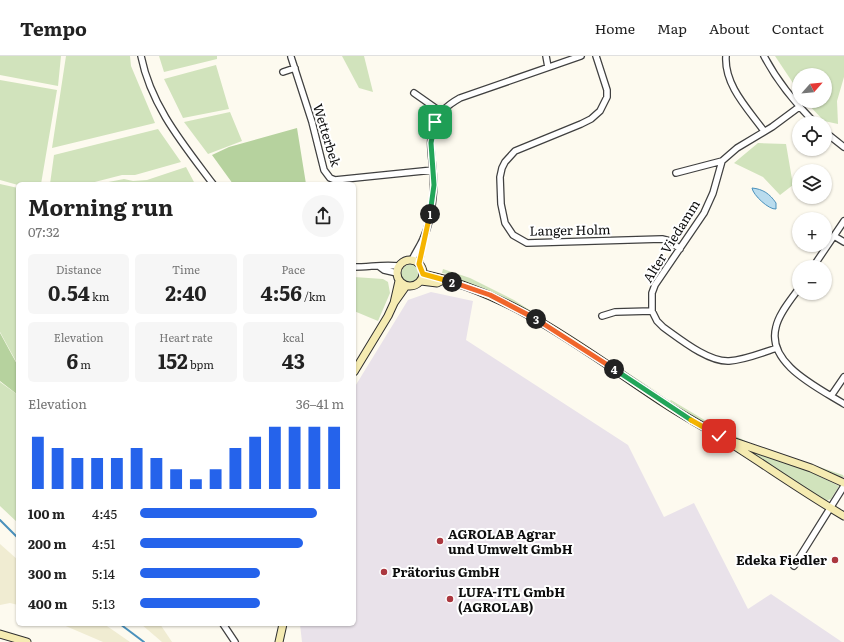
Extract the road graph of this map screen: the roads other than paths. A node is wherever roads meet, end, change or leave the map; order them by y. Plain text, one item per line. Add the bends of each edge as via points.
1 (141, 56) edge
2 (546, 56) edge
3 (581, 56) edge
4 (596, 56) edge
5 (726, 56) edge
6 (764, 56) edge
7 (291, 57) edge
8 (548, 67) junction
9 (295, 68) junction
10 (283, 72) dead end
11 (414, 93) dead end
12 (792, 98) edge
13 (798, 108) edge
14 (800, 108) edge
15 (441, 112) junction
16 (808, 116) edge
17 (764, 131) junction
18 (832, 138) edge
19 (844, 147) edge
20 (722, 161) junction
21 (433, 170) junction
22 (676, 174) dead end
23 (212, 182) edge
24 (844, 221) edge
25 (834, 236) junction
26 (423, 239) junction
27 (844, 242) edge
28 (680, 249) junction
29 (412, 260) junction
30 (818, 260) edge
31 (419, 264) junction
32 (399, 266) junction
33 (356, 267) edge
34 (380, 267) junction
35 (397, 273) junction
36 (422, 277) junction
37 (400, 281) junction
38 (406, 286) junction
39 (792, 299) edge
40 (394, 303) junction
41 (652, 310) junction
42 (602, 316) dead end
43 (777, 348) junction
44 (356, 369) edge
45 (844, 377) edge
46 (832, 396) junction
47 (844, 404) edge
48 (719, 436) junction
49 (844, 483) edge
50 (844, 486) edge
51 (830, 508) junction
52 (844, 516) edge
53 (794, 566) dead end
54 (224, 626) edge
55 (283, 626) edge
56 (0, 634) edge
57 (27, 642) edge
58 (236, 642) edge
59 (279, 642) edge

1 - 23 street via 159,108
2 - 8 street
3 - 8 street
4 - 28 street, Langer Holm via 606,82 607,97 604,105 591,119 511,154 502,168 500,178 505,223 513,235 527,243 662,239 670,241
5 - 17 street via 727,74 732,86
6 - 12 street
7 - 9 street, Wetterbek
8 - 15 street via 460,98
9 - 10 street
9 - 21 street, Wetterbek via 324,170 330,178 336,180
11 - 15 street
13 - 17 street
14 - 16 street
15 - 21 street via 431,135
17 - 20 street
18 - 19 street
20 - 22 street
20 - 28 street, Alter Viedamm via 713,193
21 - 26 street via 433,197
24 - 25 street
25 - 27 street
25 - 30 street
26 - 29 street
26 - 31 street
28 - 41 street, Alter Viedamm via 654,288
29 - 31 street
29 - 32 street via 405,261
31 - 36 street
32 - 34 street
32 - 35 street
33 - 34 street
34 - 35 street
35 - 37 street
36 - 38 street via 415,286
36 - 48 street via 437,283 443,280 484,293 532,316 671,408
37 - 38 street
37 - 40 street
38 - 40 street
39 - 43 street via 778,321 775,332
40 - 44 street
41 - 42 street via 615,312
41 - 43 street via 663,328 718,360 734,360
43 - 46 street via 781,358 789,366
45 - 46 street
46 - 47 street
48 - 49 street via 811,468
48 - 51 street
50 - 51 street
51 - 52 street
51 - 53 street
54 - 58 street
55 - 59 street
56 - 57 street

